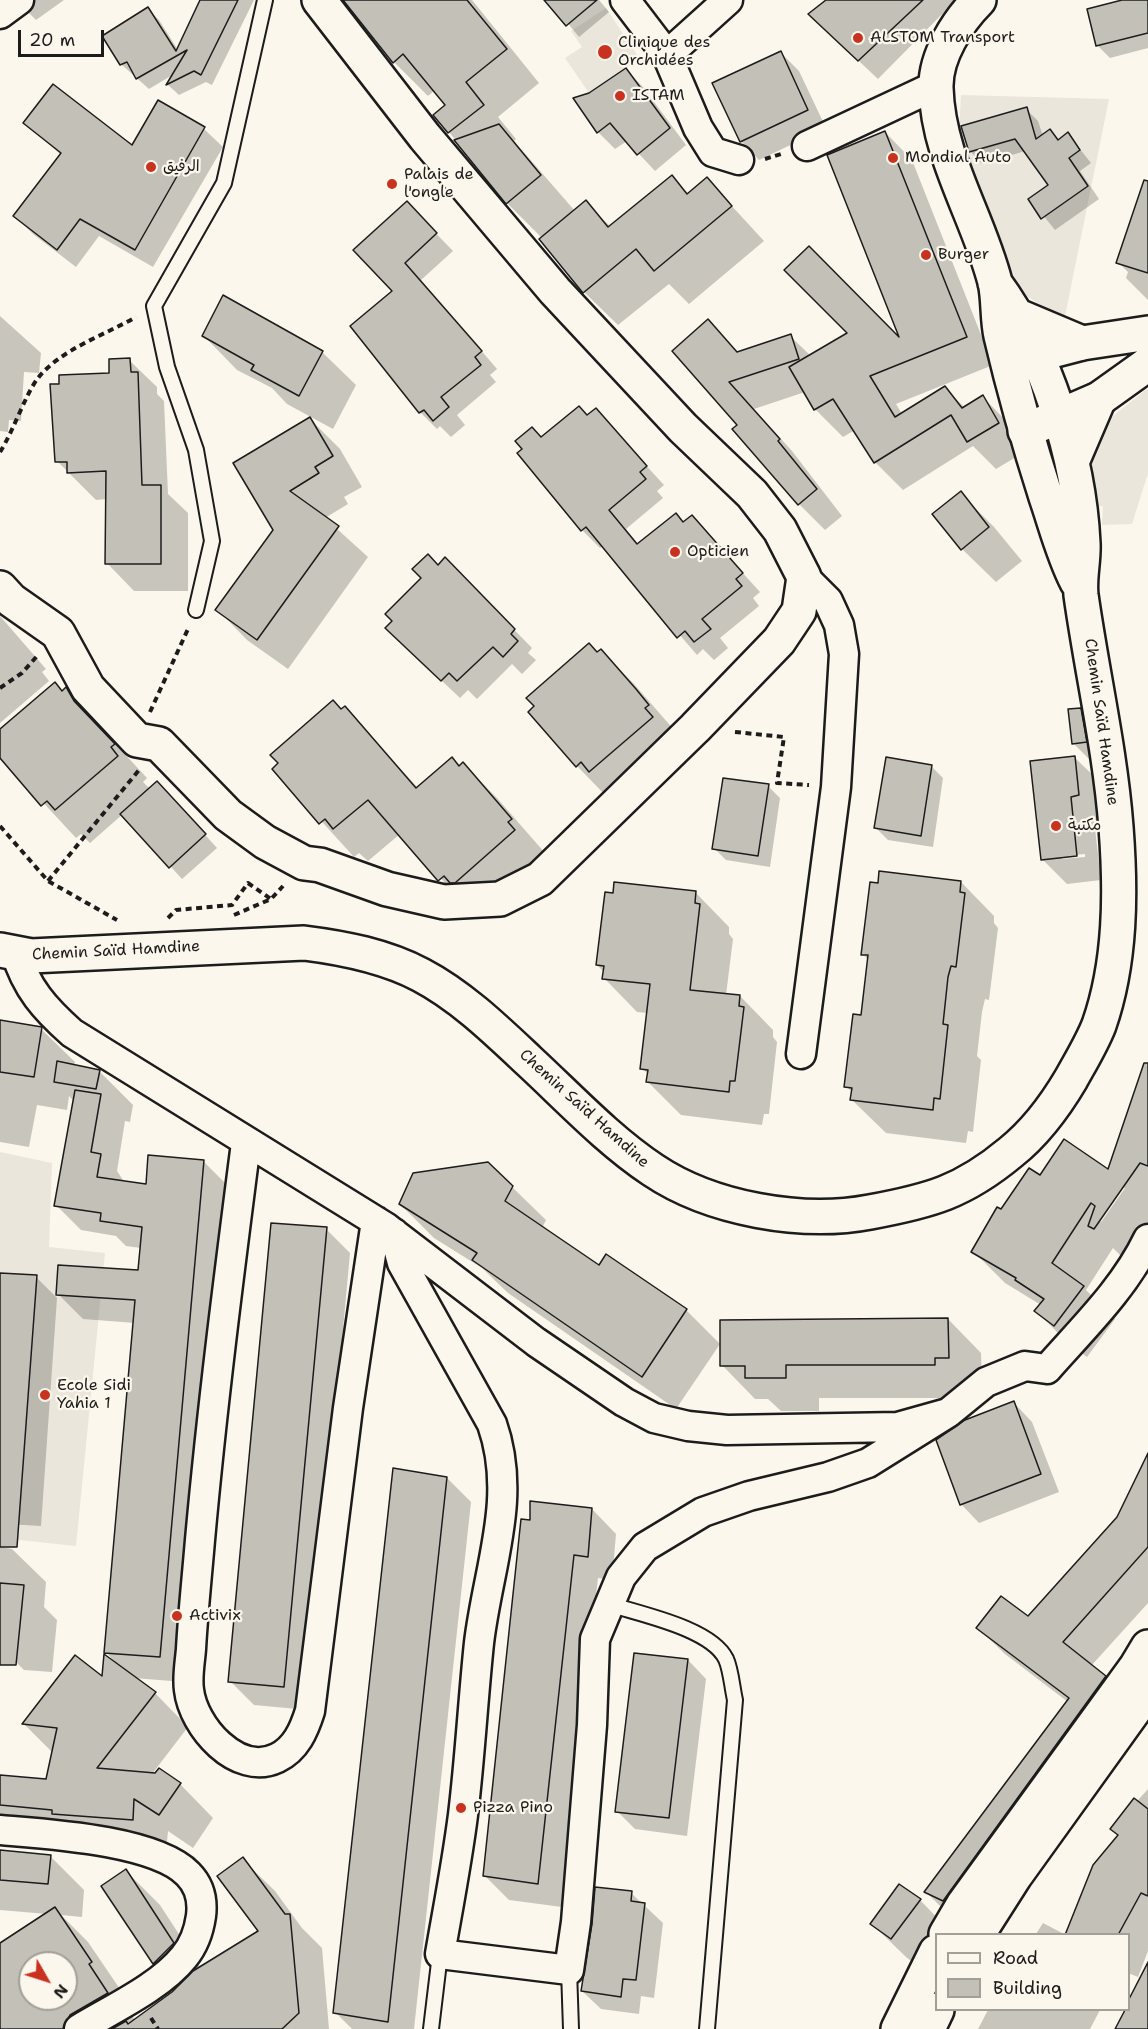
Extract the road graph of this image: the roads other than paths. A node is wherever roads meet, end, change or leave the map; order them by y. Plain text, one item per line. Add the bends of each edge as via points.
1 (19, 0) edge
2 (265, 0) edge
3 (319, 0) edge
4 (626, 0) edge
5 (728, 0) edge
6 (979, 0) edge
7 (0, 14) edge
8 (667, 55) junction
9 (935, 86) junction
10 (807, 146) road end
11 (739, 160) road end
12 (995, 284) junction
13 (1018, 316) junction
14 (1148, 333) edge
15 (1082, 343) junction
16 (1023, 358) junction
17 (1148, 364) edge
18 (1098, 399) junction
19 (1058, 415) junction
20 (1025, 431) junction
21 (1072, 462) junction
22 (804, 577) junction
23 (0, 588) edge
24 (1080, 589) junction
25 (196, 610) road end
26 (4, 951) edge
27 (801, 1054) dead end
28 (246, 1143) junction
29 (385, 1227) junction
30 (1148, 1239) edge
31 (948, 1413) junction
32 (609, 1604) junction
33 (1148, 1647) edge
34 (1148, 1691) edge
35 (0, 1830) edge
36 (947, 1933) edge
37 (979, 1933) edge
38 (440, 1954) junction
39 (935, 1954) edge
40 (569, 1970) junction
41 (937, 2011) edge
42 (79, 2029) edge
43 (431, 2029) edge
44 (571, 2029) edge
45 (707, 2029) edge
46 (898, 2029) edge
47 (928, 2029) edge

1 - 7 street
2 - 25 lane via 224,183 154,306 167,367 196,450 212,541
3 - 22 main road via 425,137 555,291 683,428 752,494 780,530
4 - 8 street
5 - 8 street
6 - 9 main road via 949,40
8 - 11 street via 698,128 713,152
9 - 10 street
9 - 12 main road via 949,161
12 - 13 main road
12 - 16 main road via 1000,333
13 - 15 main road
13 - 16 main road
14 - 15 main road
15 - 16 main road
16 - 19 main road
16 - 20 main road
17 - 18 main road
18 - 19 main road
18 - 21 main road
19 - 20 main road
19 - 21 main road
20 - 24 main road via 1064,557
21 - 24 main road via 1083,544
22 - 23 main road via 799,611 779,641 540,879 500,899 444,902 304,863 265,842 228,815 88,688 58,633
22 - 27 street via 828,601 839,625 844,654 836,787
24 - 26 main road, Chemin Saïd Hamdine via 1113,794 1119,868 1119,905 1108,992 1098,1025 1055,1107 996,1165 946,1194 849,1216 801,1216 756,1211 693,1191 654,1171 467,1006 423,976 342,947 304,943 31,956
26 - 28 street via 31,991 72,1033
28 - 29 street
28 - 29 street via 217,1370 189,1690 198,1721 211,1737 248,1760 273,1760 285,1754 300,1736 310,1711 348,1408
29 - 31 street via 536,1342 654,1418 727,1430 898,1427
29 - 38 street via 492,1424 503,1472 503,1510 479,1642 463,1816
30 - 31 street via 1110,1297 1047,1368 1025,1366 986,1382
31 - 32 street via 868,1463 749,1496 674,1527 645,1547 621,1577
32 - 40 street via 595,1639 592,1725
32 - 45 lane via 705,1638 725,1657 733,1689 728,1810
33 - 36 main road via 963,1905
34 - 37 main road via 1015,1876
35 - 42 street via 149,1852 173,1862 196,1883 201,1898 199,1928 184,1957 136,1995
38 - 40 street
38 - 43 lane
39 - 46 main road
40 - 44 lane
41 - 47 main road

